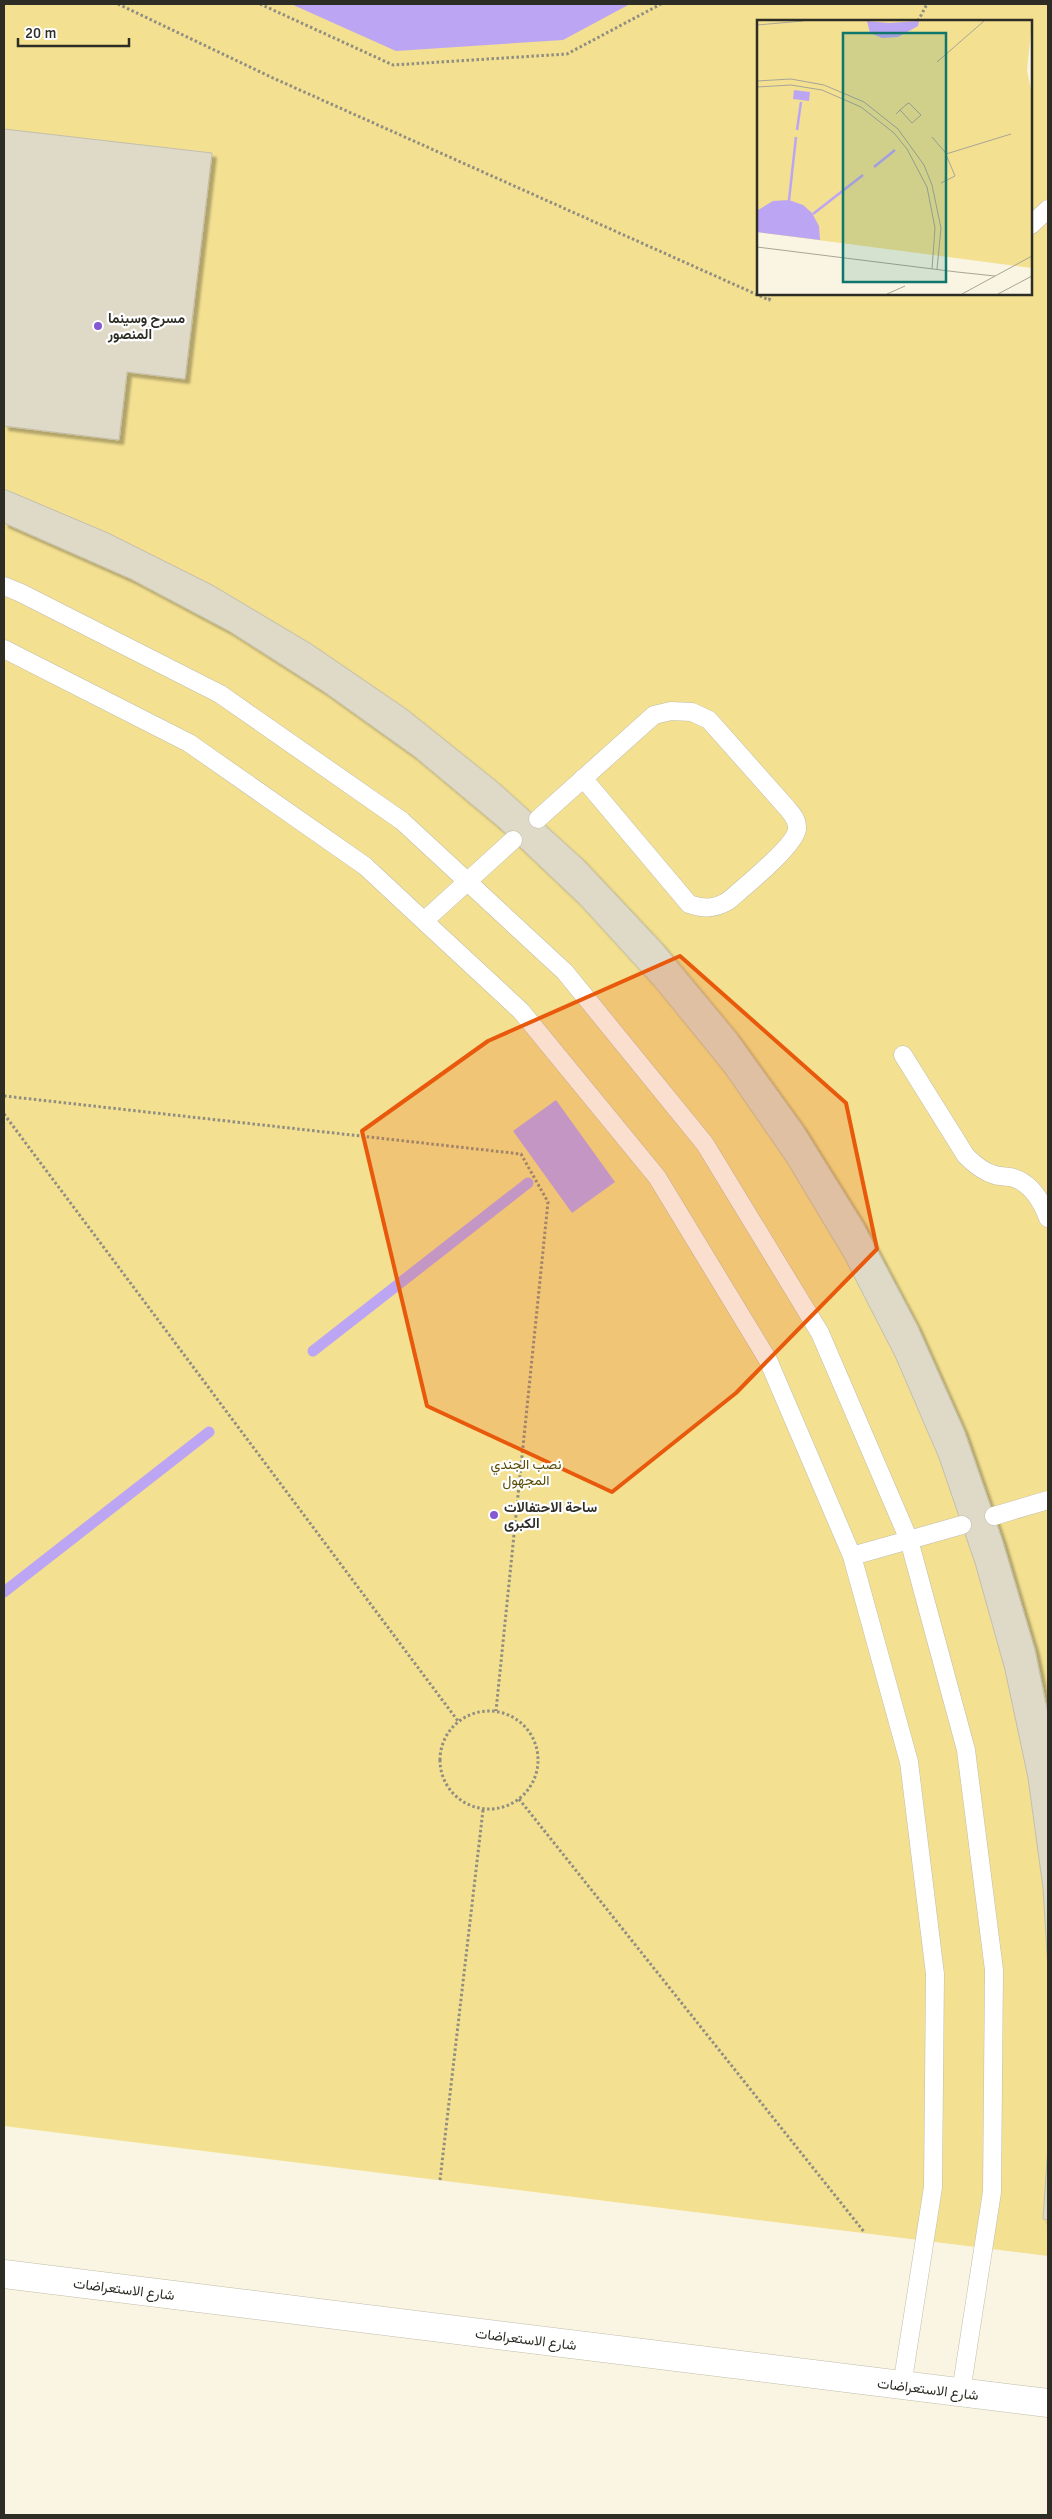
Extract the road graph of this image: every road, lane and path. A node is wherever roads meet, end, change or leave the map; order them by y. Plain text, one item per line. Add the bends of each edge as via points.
1 (118, 4) edge
2 (260, 4) edge
3 (661, 4) edge
4 (927, 4) edge
5 (919, 20) edge
6 (1048, 209) edge
7 (1032, 224) edge
8 (757, 295) edge
9 (758, 295) edge
10 (772, 295) edge
11 (4, 586) edge
12 (4, 649) edge
13 (583, 778) junction
14 (538, 819) dead end
15 (513, 840) dead end
16 (468, 882) junction
17 (424, 921) junction
18 (903, 1055) dead end
19 (4, 1096) edge
20 (4, 1114) edge
21 (1048, 1218) edge
22 (1048, 1500) edge
23 (994, 1516) dead end
24 (962, 1525) dead end
25 (908, 1540) junction
26 (852, 1556) junction
27 (496, 1711) junction
28 (458, 1721) junction
29 (519, 1799) junction
30 (483, 1810) junction
31 (440, 2180) dead end
32 (866, 2233) dead end
33 (4, 2274) edge
34 (902, 2386) junction
35 (961, 2392) junction
36 (1048, 2403) edge

1 - 8 path via 274,78
2 - 3 path via 393,66 567,54
4 - 5 path
6 - 7 lane
9 - 10 path via 769,300
11 - 16 lane via 220,694 402,820
12 - 17 lane via 189,743 365,866
13 - 13 lane via 654,715 671,710 692,712 709,720 787,808 797,829 791,843 728,902 704,908 689,904
13 - 14 lane
15 - 16 lane
16 - 17 lane
16 - 25 lane via 564,972 705,1144 820,1333
17 - 26 lane via 522,1012 657,1177 768,1360
18 - 21 lane via 966,1156 978,1167 995,1175 1014,1178 1030,1187 1042,1202
19 - 27 path via 521,1154 548,1202
20 - 28 path
22 - 23 lane
24 - 25 lane
25 - 26 lane
25 - 35 lane via 966,1750 994,1970 992,2192
26 - 34 lane via 908,1762 936,1974 933,2187
27 - 28 path via 476,1712
27 - 29 path via 522,1723 537,1747 536,1776
28 - 30 path via 442,1744 440,1773 456,1798
29 - 30 path via 502,1808
29 - 32 path
30 - 31 path
33 - 34 street, شارع الاستعراضات
34 - 35 street, شارع الاستعراضات
35 - 36 street, شارع الاستعراضات

